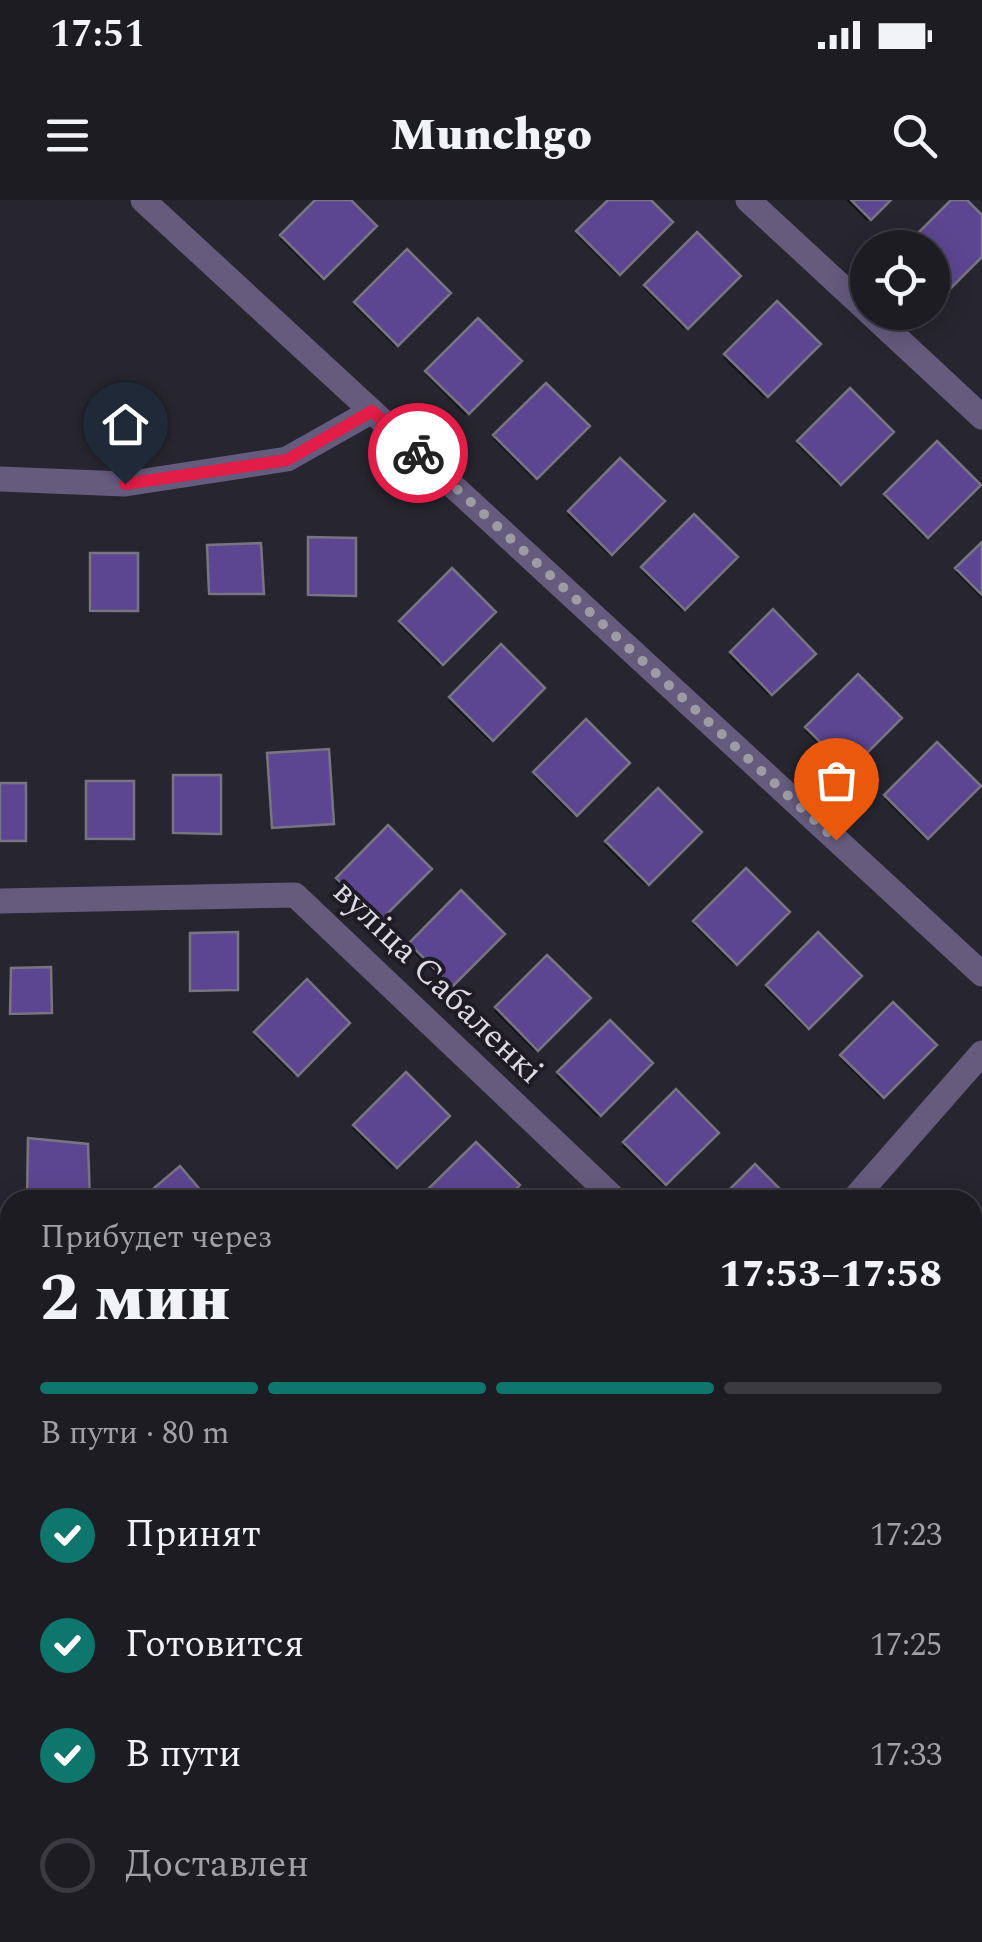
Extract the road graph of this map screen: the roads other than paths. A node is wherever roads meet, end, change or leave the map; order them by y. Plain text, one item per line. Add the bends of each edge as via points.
1 (143, 200) edge
2 (748, 200) edge
3 (850, 295) edge
4 (888, 330) edge
5 (372, 411) junction
6 (982, 417) edge
7 (0, 479) edge
8 (0, 901) edge
9 (982, 974) edge
10 (982, 1053) edge
11 (605, 1190) edge
12 (862, 1190) edge

1 - 5 street
2 - 3 street
4 - 6 street
5 - 7 street via 287,460 125,484
5 - 9 street
8 - 11 street, вуліца Сабаленкі via 295,895
10 - 12 street

